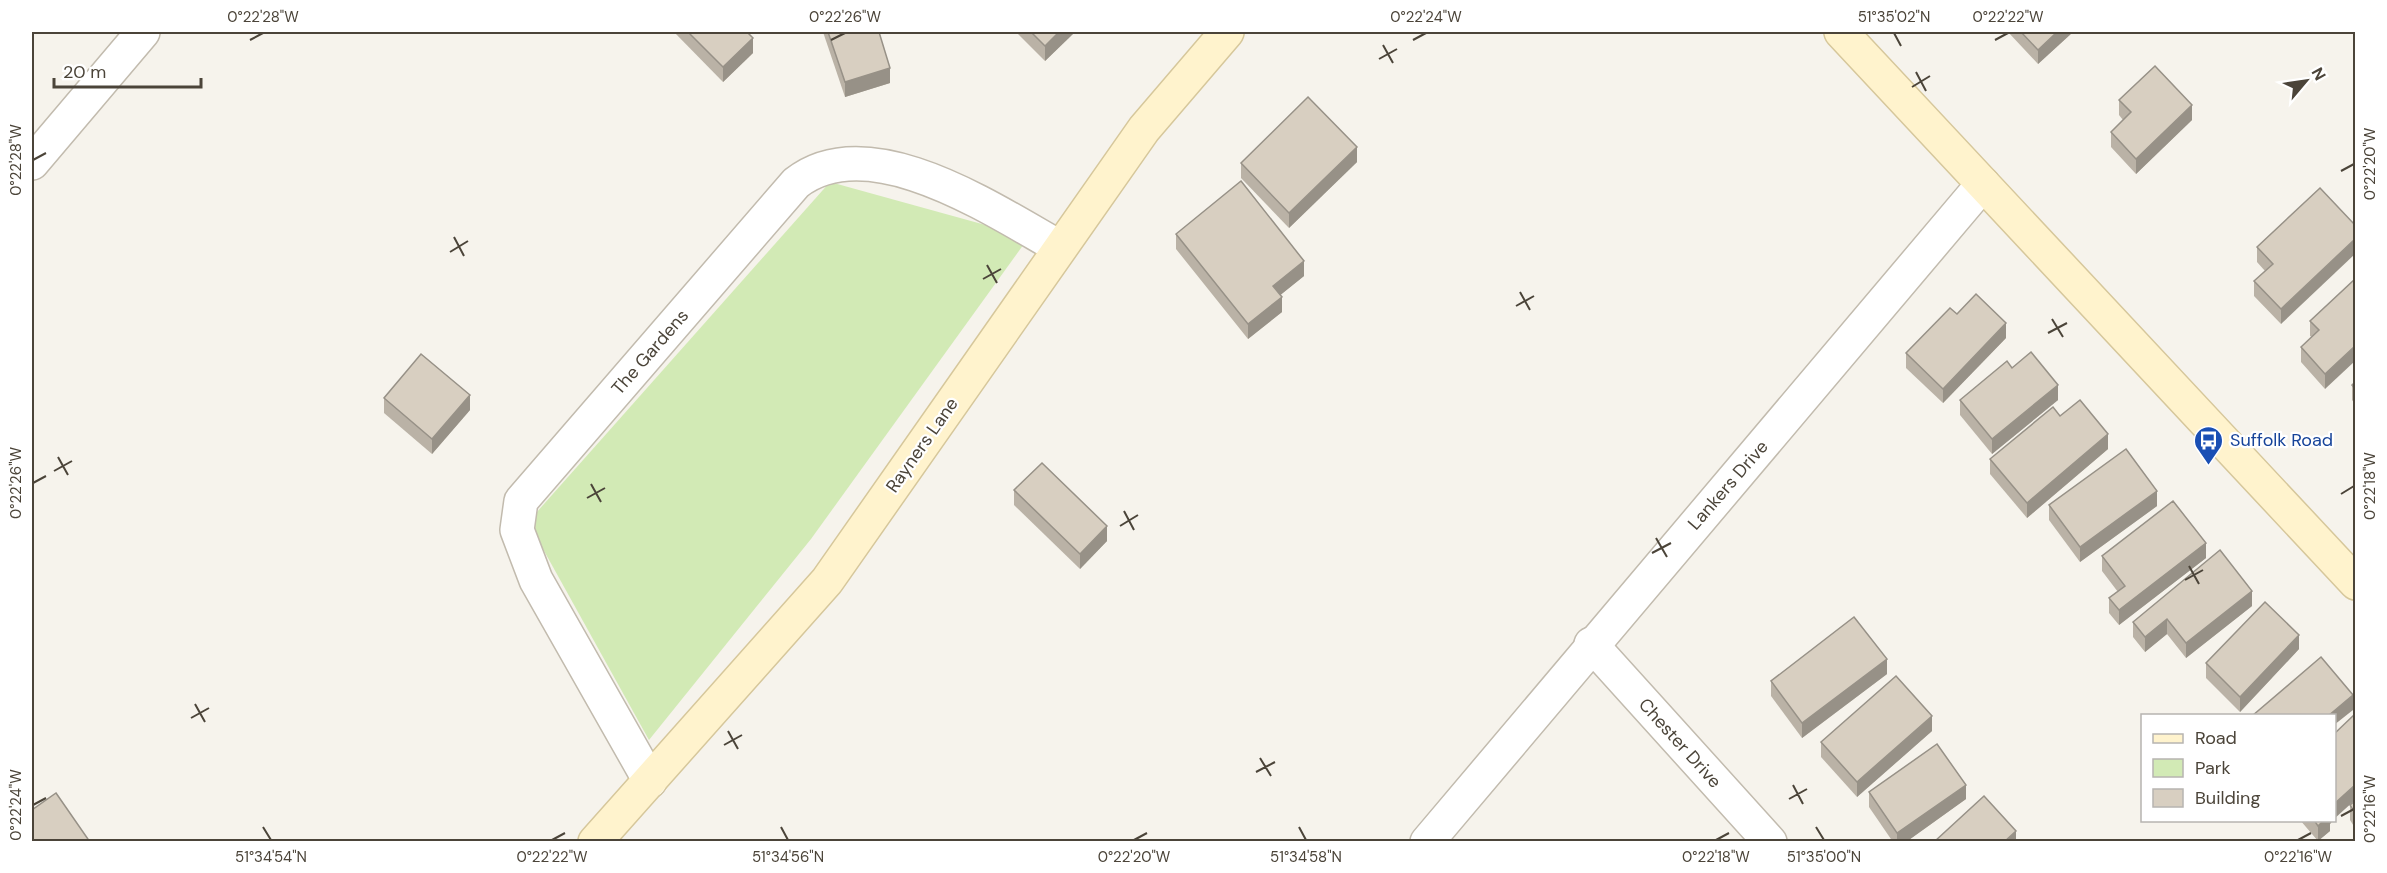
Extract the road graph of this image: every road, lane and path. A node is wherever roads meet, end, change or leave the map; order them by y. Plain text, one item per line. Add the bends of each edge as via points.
1 (143, 32) edge
2 (1227, 32) edge
3 (1841, 32) edge
4 (32, 163) edge
5 (1983, 184) junction
6 (1059, 247) junction
7 (2355, 583) edge
8 (1591, 644) junction
9 (650, 781) junction
10 (595, 842) edge
11 (1427, 842) edge
12 (1770, 842) edge

1 - 4 street
2 - 6 street, Rayners Lane via 1144,129
3 - 5 street
5 - 7 street
5 - 8 street, Lankers Drive
6 - 9 street, Rayners Lane via 827,581
6 - 9 street, The Gardens via 959,190 883,166 845,164 811,171 796,183 521,501 517,530 536,580
8 - 11 street, Lankers Drive
8 - 12 street, Chester Drive
9 - 10 street, Rayners Lane

